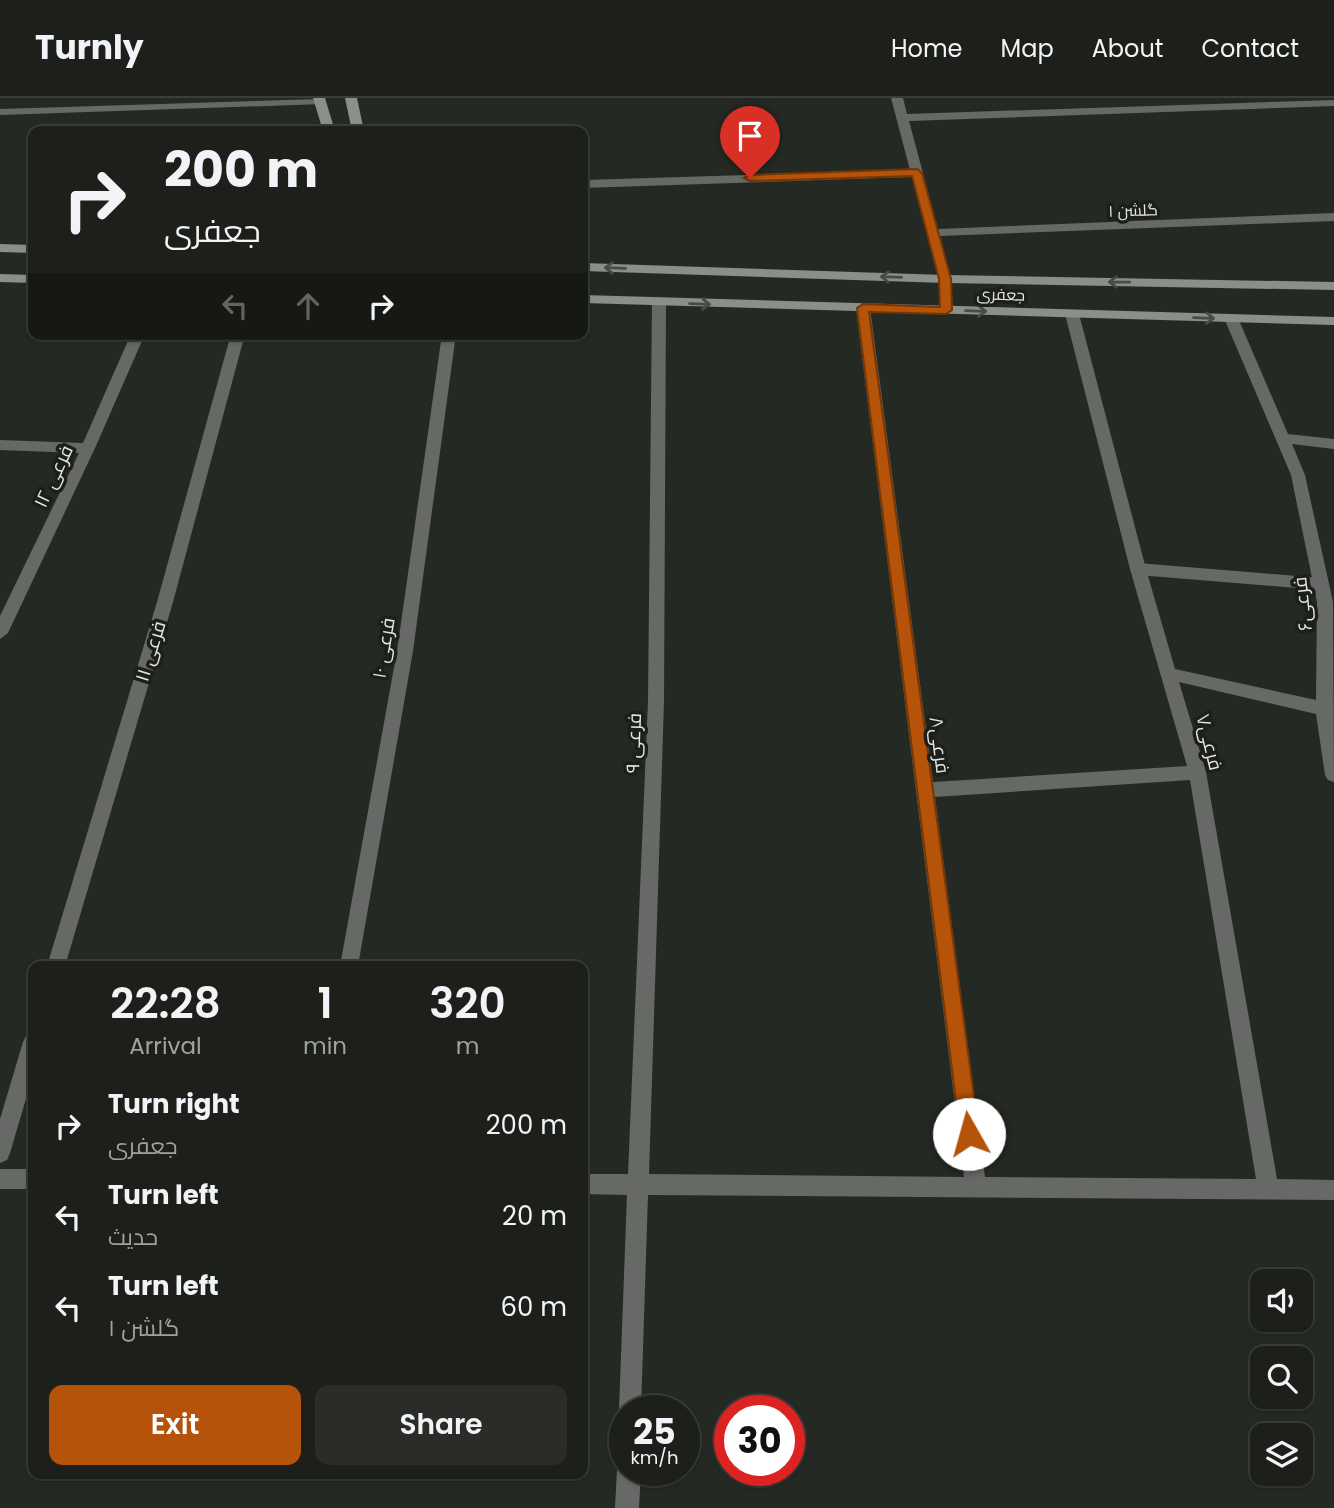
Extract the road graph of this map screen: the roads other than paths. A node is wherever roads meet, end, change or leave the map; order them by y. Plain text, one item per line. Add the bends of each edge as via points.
1 (351, 98) edge
2 (897, 98) edge
3 (319, 100) edge
4 (1334, 103) edge
5 (0, 112) edge
6 (903, 118) junction
7 (327, 126) edge
8 (357, 126) edge
9 (917, 173) junction
10 (588, 184) edge
11 (1334, 217) edge
12 (933, 233) junction
13 (0, 248) edge
14 (28, 249) edge
15 (588, 267) edge
16 (0, 278) edge
17 (28, 279) edge
18 (945, 279) junction
19 (1334, 286) edge
20 (588, 299) edge
21 (659, 302) junction
22 (863, 308) junction
23 (946, 310) junction
24 (1072, 314) junction
25 (1231, 318) junction
26 (1334, 321) edge
27 (135, 340) edge
28 (236, 340) edge
29 (448, 340) edge
30 (1282, 438) junction
31 (1334, 444) edge
32 (0, 445) edge
33 (88, 448) junction
34 (1138, 569) junction
35 (1321, 584) junction
36 (1329, 602) edge
37 (0, 632) edge
38 (1170, 674) junction
39 (1329, 710) edge
40 (1196, 772) junction
41 (1334, 775) edge
42 (925, 790) junction
43 (57, 961) edge
44 (350, 961) edge
45 (28, 1059) edge
46 (0, 1153) edge
47 (0, 1179) edge
48 (28, 1179) edge
49 (588, 1184) edge
50 (636, 1184) junction
51 (976, 1187) junction
52 (1268, 1189) junction
53 (1334, 1190) edge
54 (630, 1395) edge
55 (628, 1486) edge
56 (627, 1508) edge

1 - 8 main road
2 - 6 street
3 - 5 street
3 - 7 main road
4 - 6 street
6 - 9 street
9 - 10 street
9 - 12 street
11 - 12 street, گلشن ۱
12 - 18 street
13 - 14 main road
18 -> 15 main road, جعفری
16 - 17 main road
19 -> 18 main road, جعفری
18 - 23 street
20 - 21 main road, جعفری
21 -> 22 main road, جعفری
21 - 50 street, فرعی ۹ via 656,701
22 - 23 main road, جعفری
22 - 42 street, فرعی۸
23 -> 24 main road, جعفری
24 -> 25 main road, جعفری
24 - 34 street, فرعی۷
25 - 26 main road, جعفری
25 - 30 street, فرعی۶
27 - 33 street, فرعی ۱۲
28 - 43 street, فرعی ۱۱ via 165,602
29 - 44 street, فرعی ۱۰ via 405,651
30 - 31 street
30 - 35 street, فرعی۶ via 1298,475
32 - 33 street
33 - 37 street, فرعی ۱۲
34 - 35 street
34 - 38 street, فرعی۷
35 - 36 street, فرعی۶
36 - 39 street, فرعی۶
38 - 39 street
38 - 40 street, فرعی۷
39 - 41 street, فرعی۶
40 - 42 street
40 - 52 street, فرعی۷
42 - 51 street, فرعی۸
45 - 46 street
47 - 48 street
49 - 50 street
50 - 51 street
50 - 54 street, فرعی ۹
51 - 52 street
52 - 53 street
55 - 56 street

